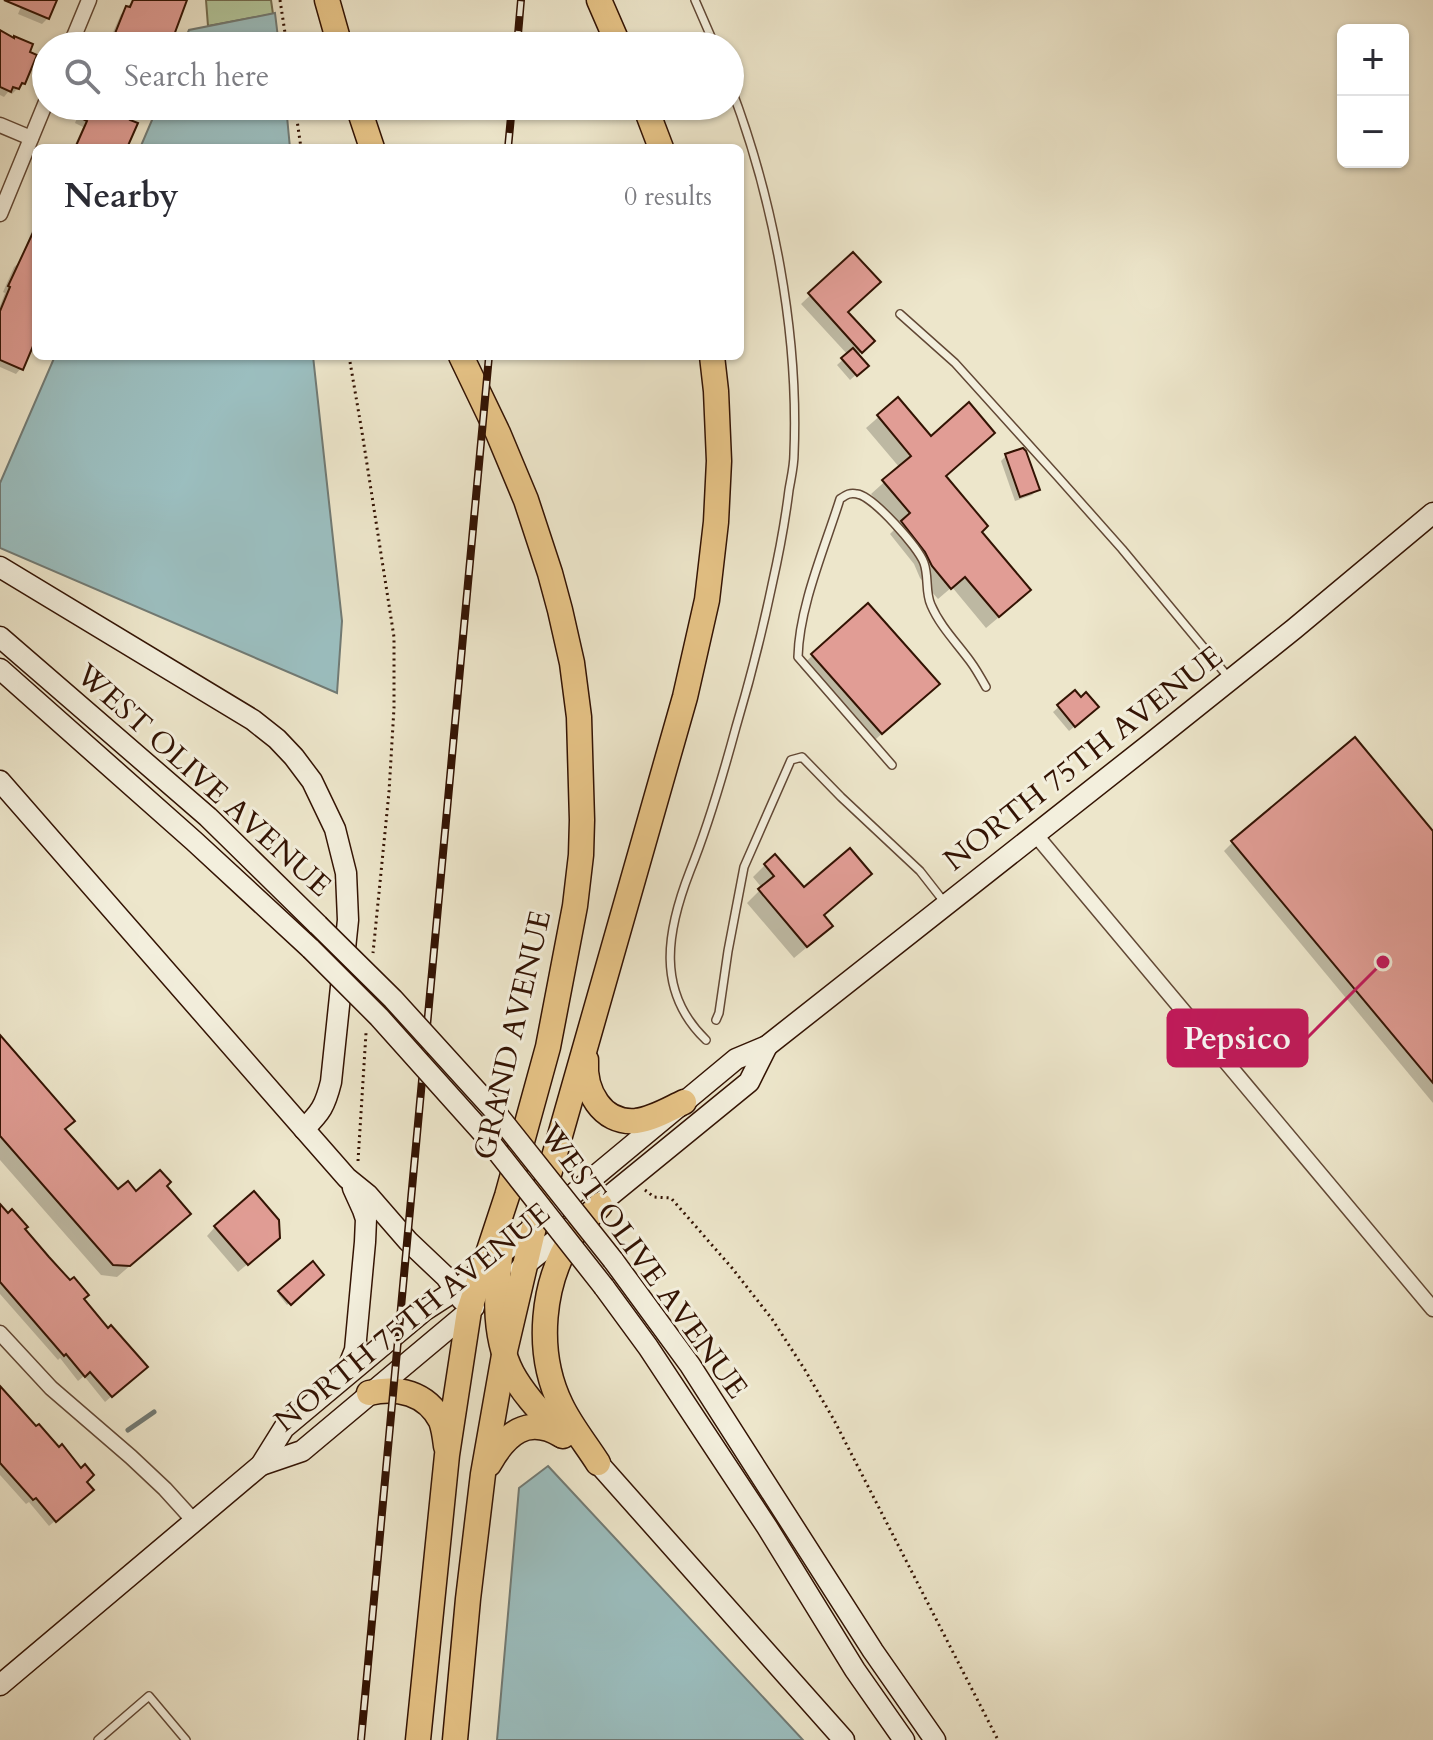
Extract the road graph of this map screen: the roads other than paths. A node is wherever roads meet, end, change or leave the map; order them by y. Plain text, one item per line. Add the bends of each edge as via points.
1 (89, 0) edge
2 (327, 0) edge
3 (599, 0) edge
4 (695, 0) edge
5 (76, 32) edge
6 (336, 32) edge
7 (613, 32) edge
8 (709, 32) edge
9 (38, 120) edge
10 (363, 120) edge
11 (650, 120) edge
12 (742, 120) edge
13 (0, 125) edge
14 (31, 138) junction
15 (371, 144) edge
16 (659, 144) edge
17 (0, 214) edge
18 (900, 314) dead end
19 (463, 360) edge
20 (712, 360) edge
21 (1433, 513) edge
22 (0, 567) edge
23 (0, 637) edge
24 (0, 669) edge
25 (1230, 680) junction
26 (986, 687) dead end
27 (892, 765) dead end
28 (0, 781) edge
29 (1035, 834) junction
30 (946, 905) junction
31 (716, 1020) dead end
32 (588, 1036) junction
33 (706, 1040) dead end
34 (767, 1046) junction
35 (684, 1102) junction
36 (304, 1129) junction
37 (352, 1173) junction
38 (507, 1196) junction
39 (600, 1205) junction
40 (534, 1227) junction
41 (500, 1255) junction
42 (525, 1266) junction
43 (489, 1278) junction
44 (462, 1300) junction
45 (1433, 1309) edge
46 (0, 1333) edge
47 (504, 1355) junction
48 (344, 1379) junction
49 (500, 1388) junction
50 (369, 1393) junction
51 (563, 1436) junction
52 (447, 1455) junction
53 (598, 1463) junction
54 (261, 1465) junction
55 (483, 1474) junction
56 (194, 1521) junction
57 (0, 1685) edge
58 (98, 1740) edge
59 (186, 1740) edge
60 (418, 1740) edge
61 (455, 1740) edge
62 (844, 1740) edge
63 (904, 1740) edge
64 (935, 1740) edge

1 - 5 street
2 - 6 highway
3 - 7 highway
4 - 8 lane
9 - 14 street
10 - 15 highway
11 - 16 highway
12 - 33 lane via 760,175 780,270 789,331 794,456 763,630 704,836 678,900 669,949 681,1009
13 - 14 street
14 - 17 street
18 - 25 lane via 955,363 1058,477
19 - 38 highway, GRAND AVENUE via 513,466 550,573 572,663 580,731 582,820 575,906 548,1047
20 - 32 highway via 719,461 707,600 682,711
21 - 25 main road, NORTH 75TH AVENUE
22 - 36 main road via 253,720 277,739 312,781 339,843 348,920 331,1082 321,1113
23 - 64 main road, WEST OLIVE AVENUE, bridge via 208,817 393,999 493,1109 690,1365
24 - 63 main road, WEST OLIVE AVENUE, bridge via 311,949 482,1132 648,1347
25 - 29 main road, NORTH 75TH AVENUE
26 - 27 lane via 930,603 917,550 877,505 860,494 840,499 804,613 798,657
28 - 36 main road
29 - 30 main road, NORTH 75TH AVENUE
29 - 45 street
30 - 31 lane via 920,871 802,757 791,760 744,867
30 - 34 main road, NORTH 75TH AVENUE
32 - 35 highway via 588,1083 593,1098 608,1113 640,1120
32 - 40 highway
34 - 35 main road, NORTH 75TH AVENUE via 736,1059
34 - 39 main road, NORTH 75TH AVENUE via 749,1082
35 - 40 main road, NORTH 75TH AVENUE
36 - 37 main road
37 - 44 main road
37 - 48 main road via 366,1219 355,1350
38 - 41 highway
38 - 43 highway, GRAND AVENUE
39 - 42 main road, NORTH 75TH AVENUE
39 - 53 highway via 565,1248 544,1330 559,1403
40 - 41 main road, NORTH 75TH AVENUE
40 - 42 highway
41 - 43 highway
42 - 43 main road, NORTH 75TH AVENUE
42 - 47 highway
43 - 44 highway, GRAND AVENUE
43 - 47 highway
44 - 48 main road, NORTH 75TH AVENUE via 425,1310
44 - 49 highway via 486,1345
44 - 50 main road, NORTH 75TH AVENUE
44 - 52 highway, GRAND AVENUE
46 - 56 street via 51,1388
47 - 49 highway
47 - 51 highway via 526,1393
48 - 54 main road, NORTH 75TH AVENUE via 284,1428
49 - 55 highway
50 - 52 highway via 394,1389 420,1399 442,1424
50 - 54 main road, NORTH 75TH AVENUE via 302,1451
51 - 53 highway
51 - 55 highway via 538,1426 511,1434
52 - 60 highway, GRAND AVENUE
53 - 62 main road
54 - 56 main road, NORTH 75TH AVENUE
55 - 61 highway
56 - 57 main road, NORTH 75TH AVENUE
58 - 59 lane via 149,1696

